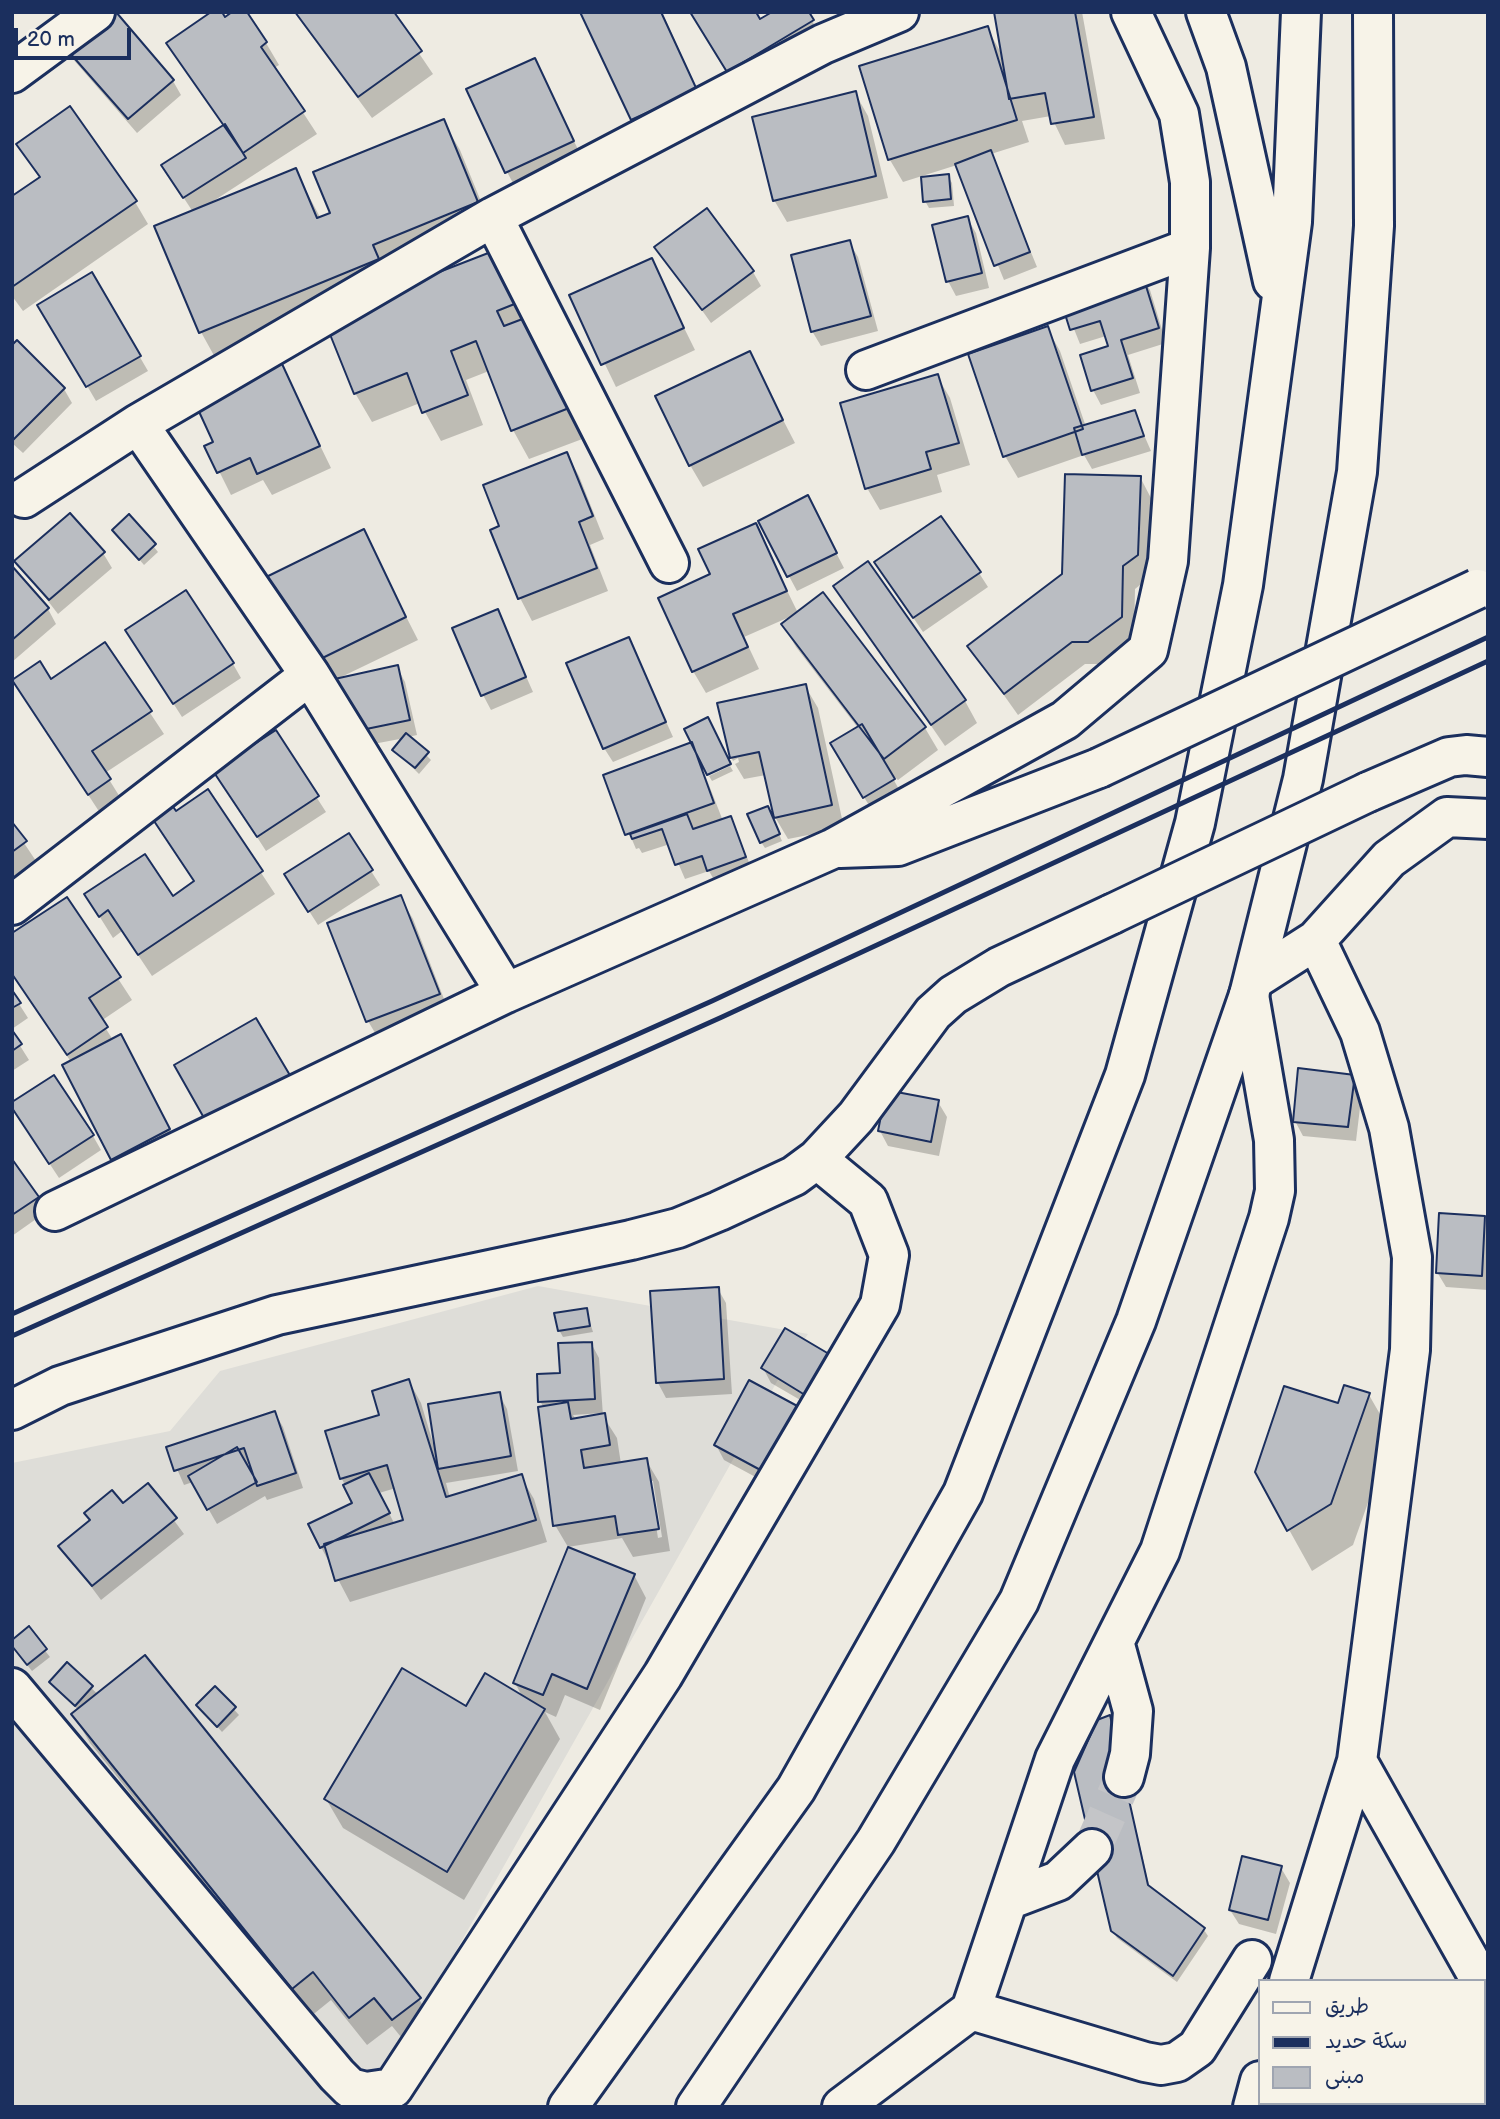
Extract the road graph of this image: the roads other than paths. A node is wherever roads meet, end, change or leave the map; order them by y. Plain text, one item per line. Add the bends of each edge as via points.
1 (95, 12) edge
2 (899, 12) edge
3 (1131, 12) edge
4 (1206, 12) edge
5 (1301, 12) edge
6 (1373, 12) edge
7 (12, 73) edge
8 (493, 217) junction
9 (1190, 248) junction
10 (1280, 314) junction
11 (866, 370) dead end
12 (138, 424) junction
13 (16, 497) edge
14 (668, 563) dead end
15 (1482, 587) edge
16 (310, 675) junction
17 (1488, 757) edge
18 (1488, 819) edge
19 (832, 849) junction
20 (12, 905) edge
21 (1316, 940) junction
22 (1252, 987) junction
23 (506, 993) junction
24 (817, 1158) junction
25 (55, 1211) dead end
26 (12, 1410) edge
27 (1115, 1645) junction
28 (12, 1688) edge
29 (1357, 1761) junction
30 (1124, 1777) tunnel mouth
31 (1092, 1849) tunnel mouth
32 (1008, 1900) junction
33 (1252, 1960) dead end
34 (1290, 1979) edge
35 (1480, 1979) edge
36 (971, 2010) junction
37 (1258, 2088) edge
38 (568, 2107) edge
39 (696, 2107) edge
40 (842, 2107) edge
41 (1253, 2107) edge

1 - 7 main road
2 - 8 main road via 823,44
3 - 9 main road via 1180,114 1190,182
4 - 10 main road via 1226,67
5 - 10 main road via 1292,222
6 - 22 main road via 1374,226 1357,472 1303,779
8 - 12 main road
8 - 14 main road
9 - 11 main road
9 - 19 main road via 1168,561 1148,650 1065,720
10 - 38 main road via 1243,585 1195,823 1125,1074 963,1493 796,1789
12 - 13 main road
12 - 16 main road
15 - 19 main road, bridge via 1099,768 898,846
16 - 20 main road
16 - 23 main road
17 - 24 main road, bridge via 1449,757 999,967 933,1013 856,1117
18 - 21 main road via 1447,817 1389,859
19 - 23 main road
21 - 22 main road
21 - 29 main road via 1360,1032 1389,1128 1412,1257 1410,1350
22 - 27 main road via 1274,1140 1275,1191 1175,1508 1146,1584
22 - 39 main road via 1136,1321 1019,1601 876,1842
23 - 25 main road
24 - 26 main road via 794,1176 678,1228 277,1315 60,1386
24 - 28 main road via 868,1201 889,1255 880,1304 663,1675 393,2088 366,2092 350,2088 337,2076
27 - 30 main road via 1133,1711
27 - 32 main road via 1055,1759
29 - 34 main road
29 - 35 main road
31 - 32 main road via 1058,1881
32 - 36 main road
33 - 36 main road via 1197,2048 1177,2062 1161,2065
36 - 40 main road
37 - 41 main road

